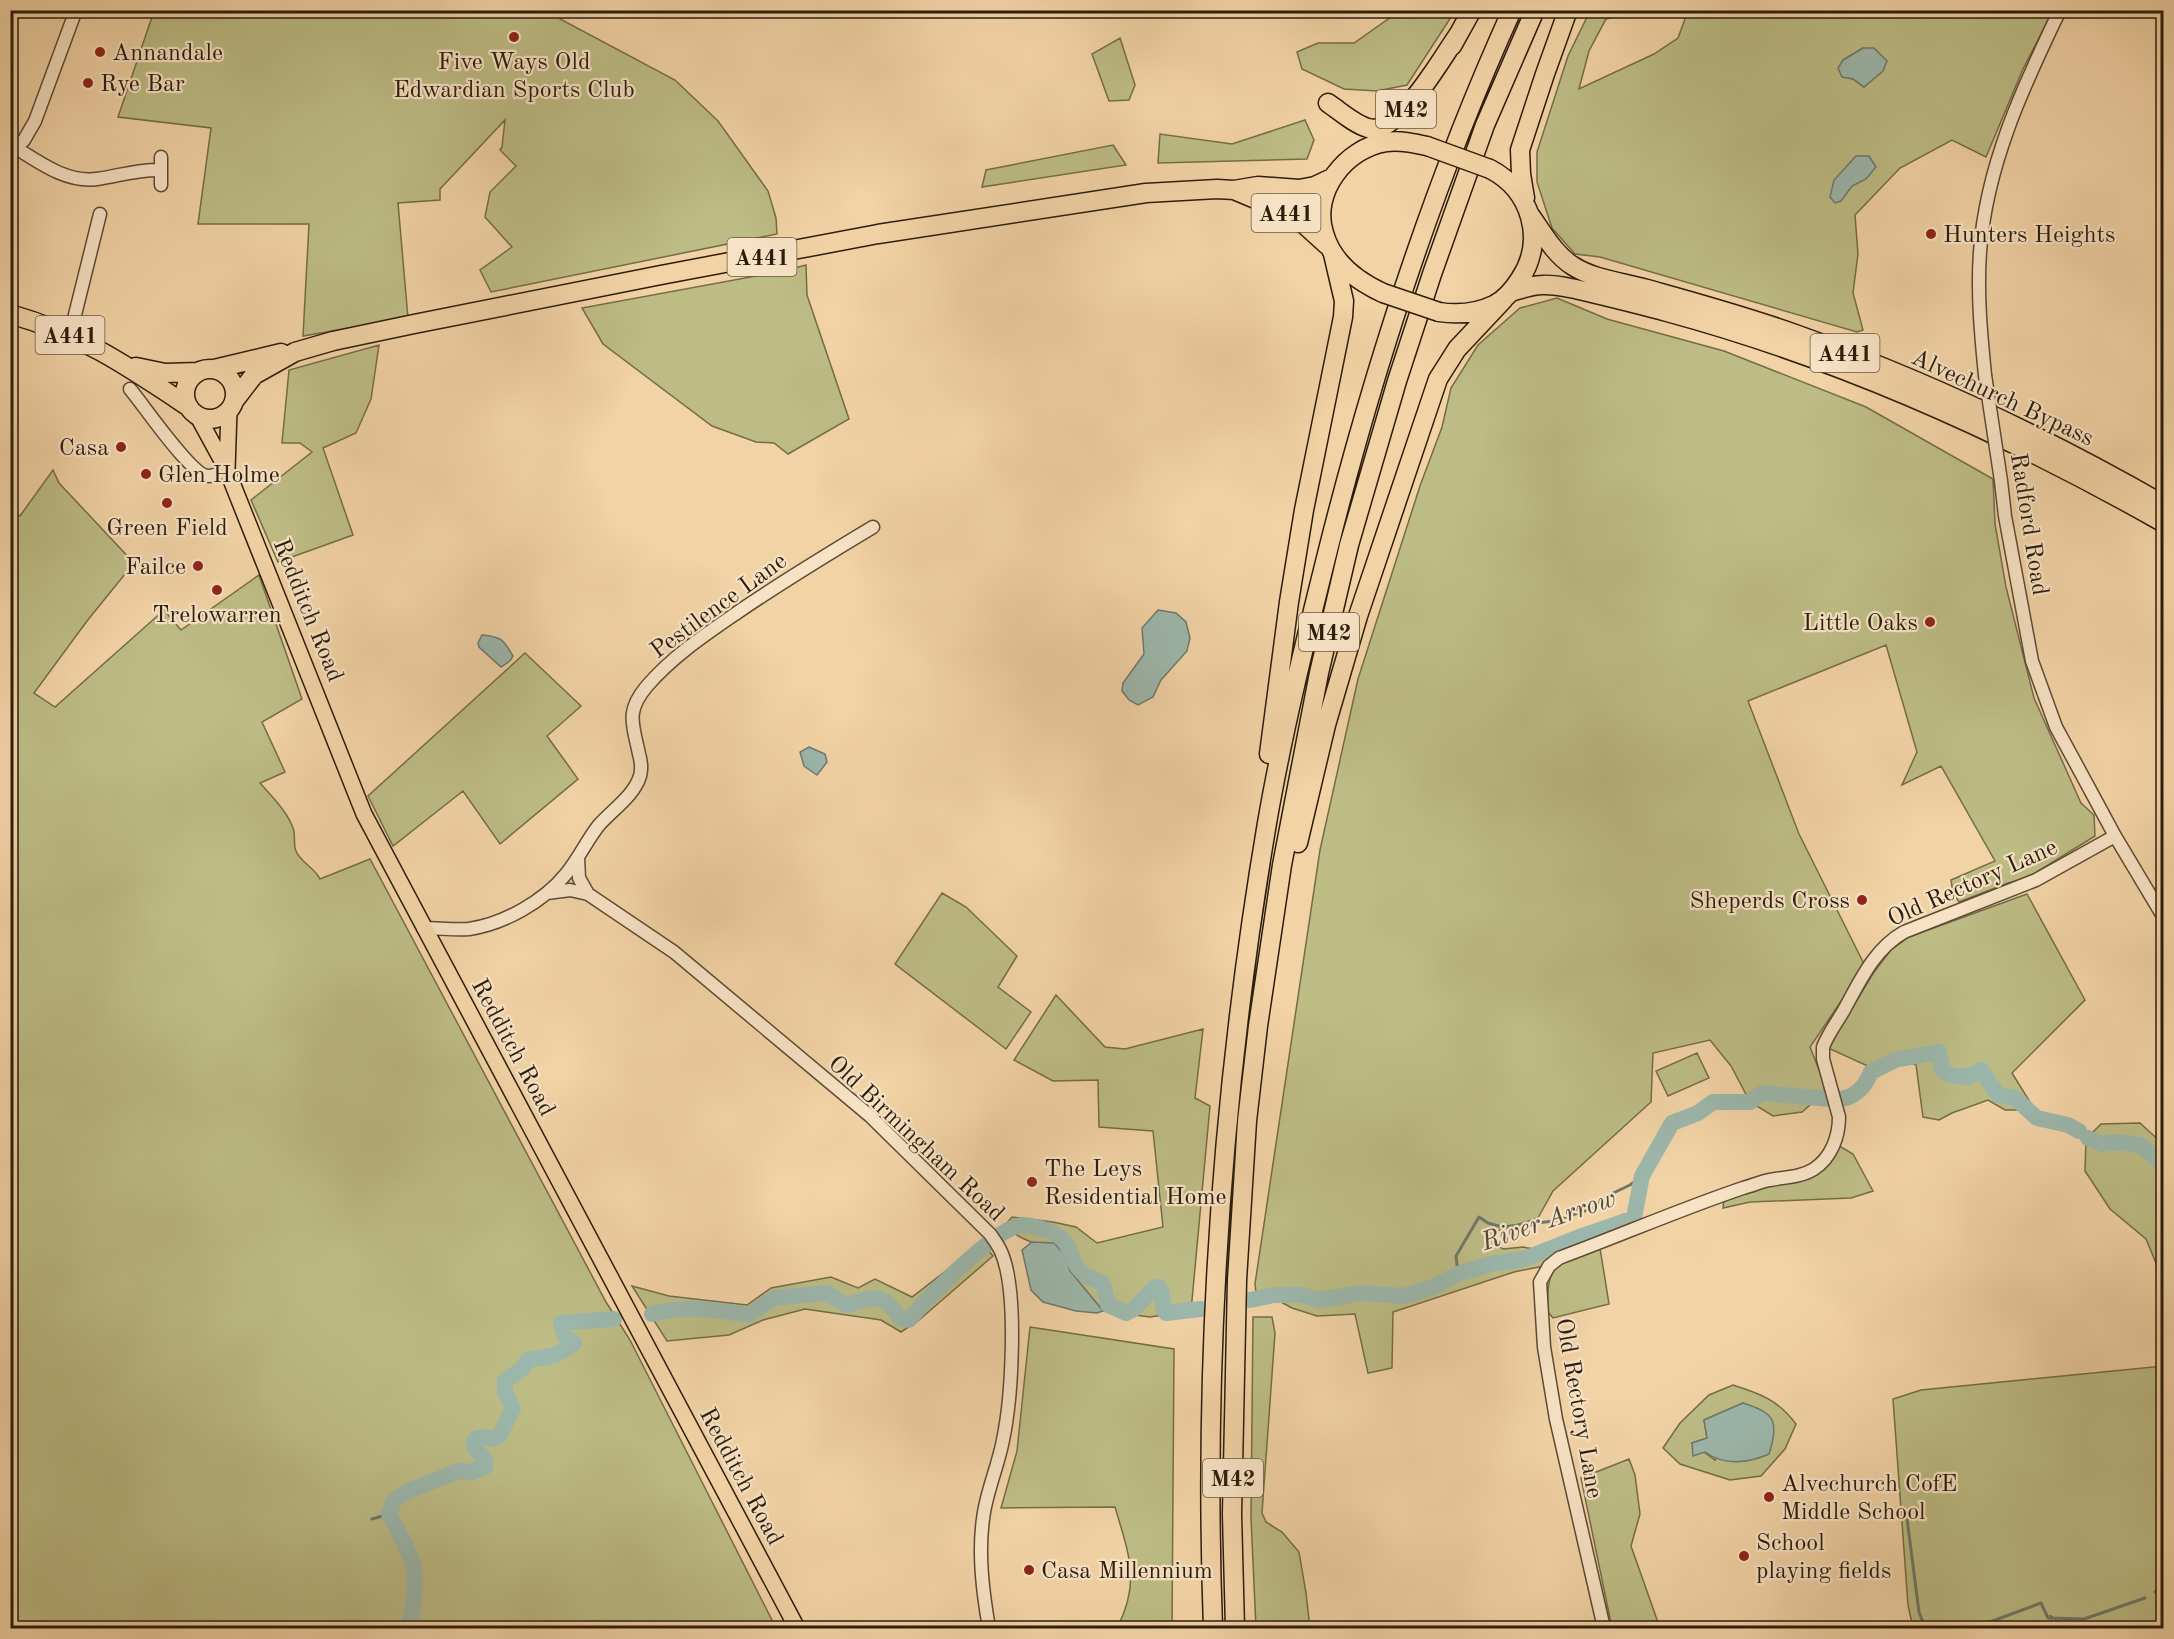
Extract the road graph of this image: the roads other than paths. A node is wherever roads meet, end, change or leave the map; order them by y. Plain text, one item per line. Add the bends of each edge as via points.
1 (76, 10) edge
2 (1472, 10) edge
3 (1512, 10) edge
4 (1535, 10) edge
5 (1568, 10) edge
6 (2060, 10) edge
7 (1458, 35) junction
8 (1328, 103) dead end
9 (1386, 142) junction
10 (13, 151) edge
11 (1332, 178) junction
12 (160, 185) dead end
13 (1234, 190) junction
14 (1528, 209) junction
15 (100, 214) dead end
16 (1332, 251) junction
17 (1507, 296) junction
18 (10, 314) edge
19 (70, 335) junction
20 (295, 352) junction
21 (125, 364) junction
22 (206, 371) junction
23 (130, 389) dead end
24 (232, 406) junction
25 (193, 411) junction
26 (227, 470) junction
27 (2163, 505) edge
28 (2163, 523) edge
29 (873, 526) dead end
30 (1267, 822) junction
31 (2115, 836) junction
32 (578, 858) junction
33 (547, 893) junction
34 (588, 894) junction
35 (2163, 918) edge
36 (423, 928) junction
37 (1270, 944) junction
38 (797, 1629) edge
39 (989, 1629) edge
40 (1213, 1629) edge
41 (1235, 1629) edge
42 (1604, 1629) edge

1 - 10 street via 35,121
2 - 7 highway, M42
3 - 30 highway, M42 via 1438,194 1384,349 1311,618
4 - 37 highway, M42 via 1485,125 1432,273 1349,545 1319,673
5 - 14 highway via 1520,150
6 - 31 street, Radford Road, bridge via 2029,76 1994,169 1980,252 1980,323 2005,516 2032,661 2056,727
7 - 8 highway, M42 via 1407,108 1391,122 1370,129
7 - 9 highway, M42 via 1417,114
9 - 11 highway via 1358,153
9 - 14 highway, bridge via 1427,146 1490,169 1511,184
10 - 12 street via 66,176 88,180 161,164
11 - 13 highway, A441 via 1299,189 1258,186
11 - 16 highway via 1321,216
13 - 16 highway, A441 via 1286,212
13 - 20 highway, A441 via 1146,194 878,234 414,324
14 - 17 highway via 1533,247 1528,266
14 - 27 highway, Alvechurch Bypass / A441 via 1556,252 1575,267 1599,278 1719,309 1798,335 1900,374 1996,416
15 - 19 street
16 - 17 highway, bridge via 1351,273 1383,293 1439,312 1474,311 1495,305
16 - 30 highway, M42 via 1344,301 1343,317 1289,602 1269,760
17 - 28 highway, Alvechurch Bypass / A441 via 1543,284 1570,288 1719,326 1775,345 1883,385 1988,431
17 - 37 highway, M42 via 1457,348 1438,379 1358,616
18 - 19 highway, Redditch Road / A441
19 - 21 highway, Redditch Road / A441
20 - 22 highway, A441 via 273,353
20 - 24 highway, A441 via 254,375
21 - 22 highway, Redditch Road / A441 via 165,373
21 - 25 highway, Redditch Road / A441
22 - 24 highway via 223,372 232,382
22 - 25 highway via 190,379 186,387 186,399
23 - 26 street via 198,473 209,476
24 - 25 highway via 219,417 207,419
24 - 26 main road, Redditch Road
25 - 26 main road, Redditch Road
26 - 36 main road, Redditch Road via 364,814
29 - 32 street, Pestilence Lane via 722,622 647,686 631,716 640,777 599,825
30 - 40 highway, M42 via 1237,1022 1215,1280
31 - 35 street, Radford Road
31 - 42 street, Old Rectory Lane via 2036,880 1904,932 1881,949 1823,1047 1839,1126 1831,1150 1814,1169 1706,1201 1559,1258 1549,1266 1540,1282 1540,1302 1551,1390
32 - 33 street, Pestilence Lane
32 - 34 street via 579,878
33 - 34 street, Old Birmingham Road via 570,890
33 - 36 street via 483,926
34 - 39 street, Old Birmingham Road via 674,952 861,1108 998,1245 1007,1275 1011,1331 1006,1422 982,1530
36 - 38 main road, Redditch Road
37 - 41 highway, M42 via 1247,1120 1237,1280 1232,1514

